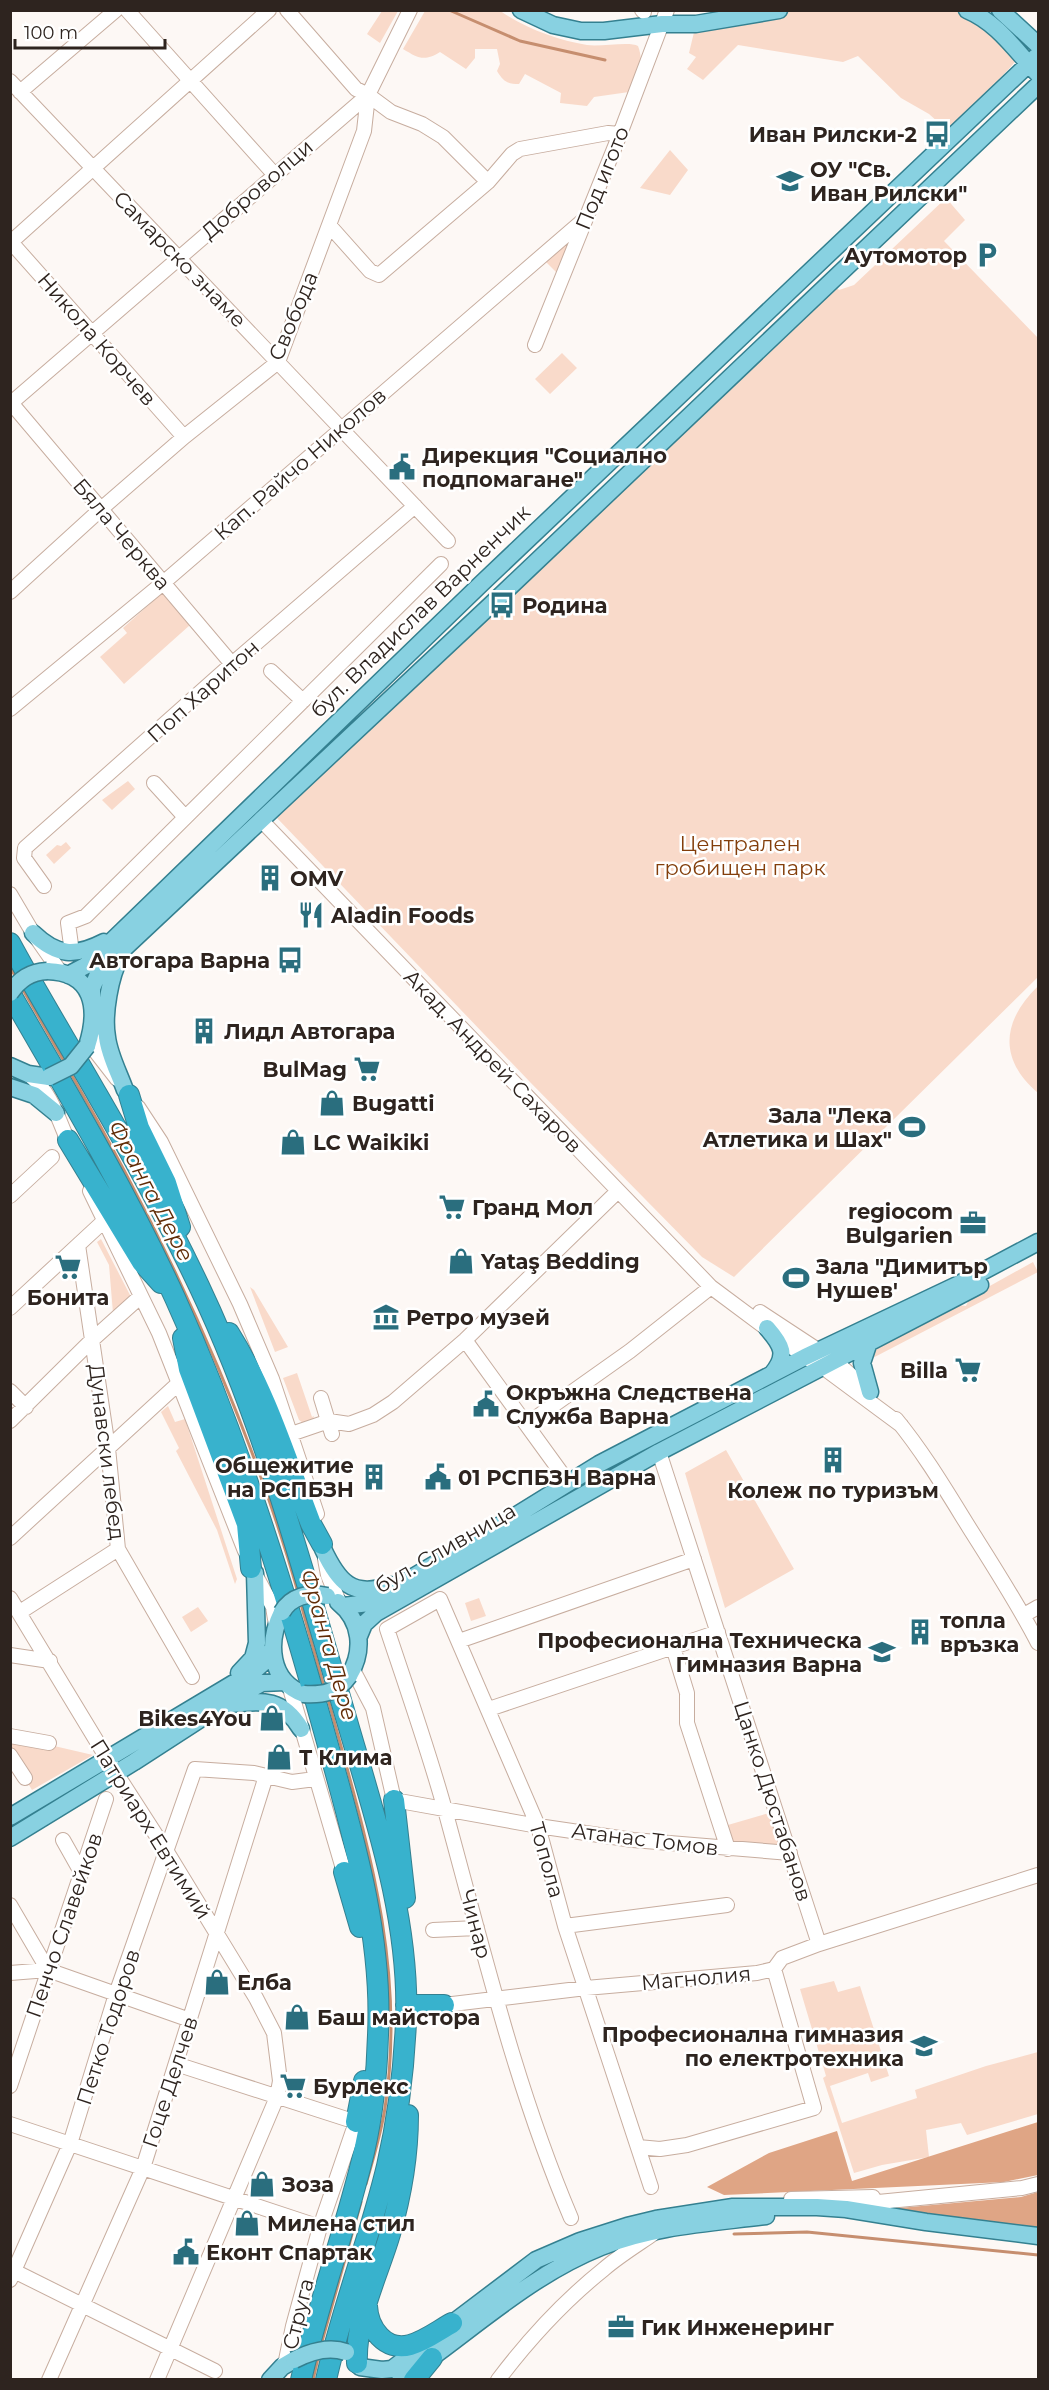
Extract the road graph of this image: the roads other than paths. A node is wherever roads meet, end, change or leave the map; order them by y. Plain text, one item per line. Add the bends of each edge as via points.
1 (116, 10) edge
2 (128, 10) edge
3 (269, 10) edge
4 (287, 10) edge
5 (410, 10) edge
6 (521, 10) edge
7 (718, 10) edge
8 (779, 10) edge
9 (967, 10) edge
10 (1000, 10) edge
11 (664, 17) edge
12 (1038, 45) edge
13 (1035, 64) edge
14 (191, 81) junction
15 (1038, 85) edge
16 (15, 86) edge
17 (368, 95) junction
18 (620, 134) junction
19 (93, 168) junction
20 (274, 174) junction
21 (488, 182) junction
22 (587, 217) junction
23 (329, 225) junction
24 (11, 242) edge
25 (178, 258) junction
26 (93, 334) junction
27 (535, 345) dead end
28 (278, 362) junction
29 (11, 404) edge
30 (340, 428) junction
31 (184, 437) junction
32 (415, 506) junction
33 (101, 509) junction
34 (448, 541) dead end
35 (441, 564) dead end
36 (163, 583) junction
37 (10, 592) edge
38 (232, 664) junction
39 (271, 671) dead end
40 (303, 701) junction
41 (10, 709) edge
42 (154, 783) dead end
43 (185, 817) junction
44 (261, 820) junction
45 (44, 886) dead end
46 (10, 894) edge
47 (33, 933) junction
48 (123, 939) junction
49 (10, 943) edge
50 (72, 945) dead end
51 (58, 973) junction
52 (10, 993) edge
53 (92, 1001) junction
54 (89, 1039) junction
55 (16, 1070) edge
56 (10, 1087) edge
57 (127, 1093) junction
58 (56, 1113) junction
59 (68, 1140) junction
60 (52, 1157) dead end
61 (618, 1191) junction
62 (10, 1196) edge
63 (104, 1221) junction
64 (1038, 1242) edge
65 (78, 1245) junction
66 (1038, 1253) edge
67 (199, 1286) junction
68 (711, 1287) junction
69 (141, 1296) junction
70 (728, 1298) junction
71 (176, 1302) junction
72 (10, 1308) edge
73 (768, 1328) junction
74 (92, 1340) junction
75 (465, 1340) junction
76 (868, 1345) junction
77 (812, 1354) junction
78 (830, 1365) junction
79 (771, 1374) junction
80 (180, 1382) junction
81 (10, 1391) edge
82 (870, 1392) junction
83 (321, 1398) dead end
84 (26, 1407) junction
85 (10, 1421) edge
86 (527, 1424) junction
87 (902, 1425) junction
88 (331, 1428) junction
89 (291, 1434) junction
90 (108, 1448) junction
91 (659, 1452) junction
92 (568, 1482) junction
93 (519, 1523) junction
94 (10, 1539) edge
95 (322, 1547) junction
96 (118, 1549) junction
97 (694, 1559) junction
98 (253, 1570) junction
99 (419, 1574) junction
100 (10, 1598) edge
101 (336, 1601) junction
102 (1038, 1607) edge
103 (20, 1612) junction
104 (1024, 1615) junction
105 (279, 1619) junction
106 (387, 1629) joint
107 (717, 1632) junction
108 (358, 1636) junction
109 (459, 1641) junction
110 (1038, 1643) edge
111 (673, 1647) junction
112 (273, 1648) junction
113 (10, 1655) edge
114 (50, 1661) junction
115 (351, 1673) junction
116 (192, 1677) dead end
117 (287, 1684) junction
118 (219, 1699) junction
119 (489, 1709) junction
120 (301, 1729) junction
121 (10, 1736) edge
122 (49, 1743) dead end
123 (10, 1755) edge
124 (111, 1766) junction
125 (266, 1776) junction
126 (25, 1778) dead end
127 (315, 1779) junction
128 (106, 1799) dead end
129 (394, 1800) junction
130 (444, 1808) junction
131 (10, 1817) edge
132 (538, 1826) junction
133 (10, 1838) edge
134 (63, 1840) dead end
135 (728, 1849) junction
136 (167, 1852) junction
137 (790, 1853) junction
138 (81, 1872) junction
139 (344, 1872) joint
140 (1038, 1875) edge
141 (10, 1905) edge
142 (727, 1905) dead end
143 (565, 1926) junction
144 (477, 1928) junction
145 (433, 1930) dead end
146 (216, 1936) junction
147 (819, 1944) junction
148 (774, 1969) junction
149 (48, 1970) junction
150 (10, 1973) edge
151 (377, 1988) junction
152 (585, 1988) junction
153 (116, 1994) junction
154 (495, 2000) junction
155 (444, 2004) joint
156 (406, 2006) junction
157 (379, 2008) junction
158 (190, 2020) junction
159 (176, 2064) junction
160 (10, 2086) edge
161 (277, 2097) junction
162 (356, 2122) junction
163 (10, 2124) edge
164 (70, 2144) junction
165 (638, 2146) junction
166 (143, 2168) junction
167 (1038, 2184) edge
168 (651, 2187) dead end
169 (233, 2198) junction
170 (911, 2199) junction
171 (733, 2207) junction
172 (846, 2209) junction
173 (827, 2216) junction
174 (571, 2218) dead end
175 (320, 2228) junction
176 (657, 2231) junction
177 (1038, 2236) edge
178 (1038, 2242) edge
179 (12, 2273) edge
180 (367, 2304) junction
181 (82, 2305) junction
182 (452, 2323) junction
183 (169, 2348) junction
184 (432, 2358) junction
185 (357, 2365) edge
186 (215, 2371) dead end
187 (278, 2372) edge
188 (50, 2379) edge
189 (157, 2379) edge
190 (301, 2379) edge
191 (326, 2379) edge
192 (400, 2379) edge
193 (414, 2379) edge
194 (498, 2379) edge

1 - 16 street
2 - 14 street
3 - 14 street
4 - 17 street via 356,89
5 - 17 street, Свобода
6 - 11 main road via 553,25 581,31 604,31
7 - 11 main road
8 - 11 main road via 696,24
9 - 13 main road via 990,22
10 - 12 main road
11 - 18 street, Под игото
13 - 48 main road, бул. Владислав Варненчик via 482,583
14 - 19 street
14 - 20 street
15 - 44 main road, бул. Владислав Варненчик
16 - 19 street, Самарско знаме
17 - 20 street, Доброволци
17 - 21 street via 391,112 443,137
17 - 23 street, Свобода via 364,131
18 - 21 street via 520,149
18 - 22 street, Под игото
19 - 24 street
19 - 25 street, Самарско знаме
20 - 25 street, Доброволци
21 - 23 street via 379,275 370,271
22 - 27 street, Под игото
22 - 30 street, Кап. Райчо Николов
23 - 28 street, Свобода
24 - 26 street, Никола Корчев
25 - 26 street, Доброволци
25 - 28 street, Самарско знаме
26 - 29 street, Доброволци
26 - 31 street, Никола Корчев
28 - 30 street, Самарско знаме
28 - 31 street, Свобода
29 - 33 street, Бяла Черква
30 - 32 street, Самарско знаме
30 - 36 street, Кап. Райчо Николов
31 - 33 street, Свобода
32 - 34 street, Самарско знаме
32 - 38 street, Поп Харитон
33 - 36 street, Бяла Черква
33 - 37 street, Свобода
35 - 40 street
36 - 38 street, Бяла Черква
36 - 41 street, Кап. Райчо Николов
38 - 45 street, Поп Харитон via 25,848 25,861
39 - 40 street
40 - 43 street
42 - 43 street
43 - 50 street via 86,916 68,923
44 - 48 main road, бул. Владислав Варненчик
44 - 61 street, Акад. Андрей Сахаров
46 - 47 street
47 - 48 main road via 50,947 72,953
47 - 51 street
48 - 51 main road, бул. Владислав Варненчик via 87,965
48 - 53 main road, бул. Владислав Варненчик via 99,972 92,988
48 - 57 main road via 112,977 106,1029
49 - 67 highway via 143,1175
51 - 52 main road, бул. Владислав Варненчик, bridge via 36,972 25,977
51 - 53 main road via 85,987
52 - 71 highway via 116,1178
53 - 54 main road, бул. Владислав Варненчик via 94,1016
54 - 55 main road, bridge via 70,1066 49,1077
54 - 57 street
55 - 58 street via 41,1085
56 - 58 main road via 34,1095
57 - 67 highway via 171,1195
57 - 89 street via 161,1142 207,1234 265,1364
58 - 59 street
59 - 63 street
59 - 71 highway via 142,1262
60 - 62 street
61 - 68 street, Акад. Андрей Сахаров
61 - 75 street
63 - 65 street
63 - 69 street
64 - 77 main road, бул. Сливница
65 - 72 street
65 - 74 street, Дунавски лебед
66 - 76 main road, бул. Сливница
67 - 95 highway via 250,1369
67 - 156 highway via 258,1429 311,1592 385,1856 398,1919
68 - 70 street, Акад. Андрей Сахаров
68 - 86 street
69 - 74 street
69 - 80 street
70 - 73 street, Акад. Андрей Сахаров
70 - 77 street, Акад. Андрей Сахаров via 749,1305
71 - 98 highway via 189,1369 247,1524
71 - 151 highway via 242,1463 285,1594 353,1838 369,1915
73 - 77 street, Акад. Андрей Сахаров
73 - 79 main road via 778,1340 782,1354 779,1366
74 - 84 street
74 - 90 street, Дунавски лебед
75 - 86 street
75 - 88 street via 393,1402 373,1415
76 - 78 main road, бул. Сливница
76 - 82 main road via 862,1363
77 - 78 street, Акад. Андрей Сахаров
77 - 79 main road, бул. Сливница
78 - 82 street, Акад. Андрей Сахаров
78 - 87 street, Акад. Андрей Сахаров
78 - 91 main road, бул. Сливница
79 - 92 main road, бул. Сливница
80 - 90 street
80 - 98 street
81 - 84 street
82 - 87 street, Акад. Андрей Сахаров
83 - 88 street
84 - 85 street
86 - 92 street
87 - 104 street, Акад. Андрей Сахаров
88 - 89 street
89 - 95 street via 318,1517
90 - 94 street
90 - 96 street, Дунавски лебед
91 - 93 main road, бул. Сливница
91 - 97 street, Цанко Дюстабанов
92 - 93 main road, бул. Сливница
93 - 99 main road, бул. Сливница
93 - 108 main road, бул. Сливница via 376,1613
95 - 99 main road via 336,1575 355,1588 374,1590
95 - 101 street
96 - 103 street
96 - 116 street, Дунавски лебед
97 - 107 street, Цанко Дюстабанов
97 - 109 street
98 - 105 street
98 - 118 main road via 255,1653
99 - 101 main road, бул. Сливница via 369,1603
100 - 103 street, Патриарх Евтимий
101 - 105 main road, bridge via 315,1594 302,1596 290,1602
101 - 108 main road via 354,1617
102 - 104 street
103 - 114 street, Патриарх Евтимий
104 - 110 street, Акад. Андрей Сахаров
105 - 112 main road
106 - 109 street, Топола via 440,1599
106 - 130 street, Чинар
107 - 111 street
107 - 137 street, Цанко Дюстабанов
108 - 115 main road
109 - 119 street, Топола
111 - 119 street
111 - 135 street via 687,1693 687,1723
112 - 117 main road via 275,1664
112 - 118 main road via 263,1663
113 - 114 street
114 - 124 street, Патриарх Евтимий
115 - 117 main road, bridge via 334,1691 317,1694 304,1694
115 - 129 street via 373,1708
117 - 118 main road via 257,1685
117 - 120 street
118 - 120 main road via 271,1704 290,1712
118 - 124 main road
119 - 132 street, Топола
120 - 127 street
121 - 122 street
123 - 126 street
124 - 131 main road
124 - 133 main road
124 - 136 street, Патриарх Евтимий
125 - 127 street via 292,1782
125 - 136 street, Петко Тодоров via 195,1769
125 - 146 street, Гоце Делчев
127 - 139 street
128 - 138 street, Пенчо Славейков
129 - 130 street, Атанас Томов
129 - 156 highway via 404,1884
130 - 132 street, Атанас Томов
130 - 144 street, Чинар
132 - 135 street, Атанас Томов
132 - 143 street, Топола
134 - 138 street
135 - 137 street, Атанас Томов
136 - 146 street, Патриарх Евтимий
136 - 153 street, Петко Тодоров
137 - 147 street, Цанко Дюстабанов
138 - 149 street, Пенчо Славейков
139 - 151 highway
140 - 147 street, Магнолия
141 - 149 street
142 - 143 street
143 - 152 street, Топола
144 - 145 street
144 - 154 street, Чинар
146 - 158 street, Гоце Делчев
146 - 161 street, Патриарх Евтимий via 274,2033 280,2081
147 - 148 street, Магнолия via 782,1958
148 - 152 street, Магнолия
148 - 165 street via 814,2108 687,2145 660,2149
149 - 150 street
149 - 153 street
149 - 160 street, Пенчо Славейков
151 - 157 highway
152 - 154 street, Магнолия
152 - 165 street, Топола
153 - 158 street
153 - 164 street, Петко Тодоров
154 - 155 street, Магнолия
154 - 174 street, Чинар via 530,2116
155 - 156 highway
156 - 180 highway via 408,2127 402,2177 390,2233
156 - 191 highway via 399,2110 389,2157
157 - 162 highway
157 - 190 highway via 368,2133
158 - 159 street, Гоце Делчев
159 - 161 street
159 - 166 street, Гоце Делчев
161 - 162 street
161 - 169 street, Патриарх Евтимий
162 - 175 street, Струга
163 - 164 street
164 - 166 street
164 - 179 street, Петко Тодоров
165 - 168 street, Топола
166 - 169 street
166 - 181 street, Гоце Делчев
167 - 170 street
169 - 175 street
169 - 183 street, Патриарх Евтимий
170 - 171 street via 793,2199
170 - 172 street
171 - 172 main road
171 - 182 main road via 636,2224 565,2247 536,2260
172 - 173 street
172 - 177 main road
173 - 176 main road via 770,2216
173 - 178 main road
175 - 187 street, Струга via 288,2354
176 - 184 main road via 600,2247 538,2279
176 - 194 street via 578,2291
179 - 181 street
180 - 182 highway via 375,2333 400,2346 412,2344
180 - 185 highway via 358,2340
181 - 183 street
181 - 188 street, Гоце Делчев
182 - 185 main road via 392,2369
183 - 186 street
183 - 189 street, Патриарх Евтимий
184 - 192 main road
184 - 193 highway
185 - 187 main road, bridge via 329,2349 308,2354

